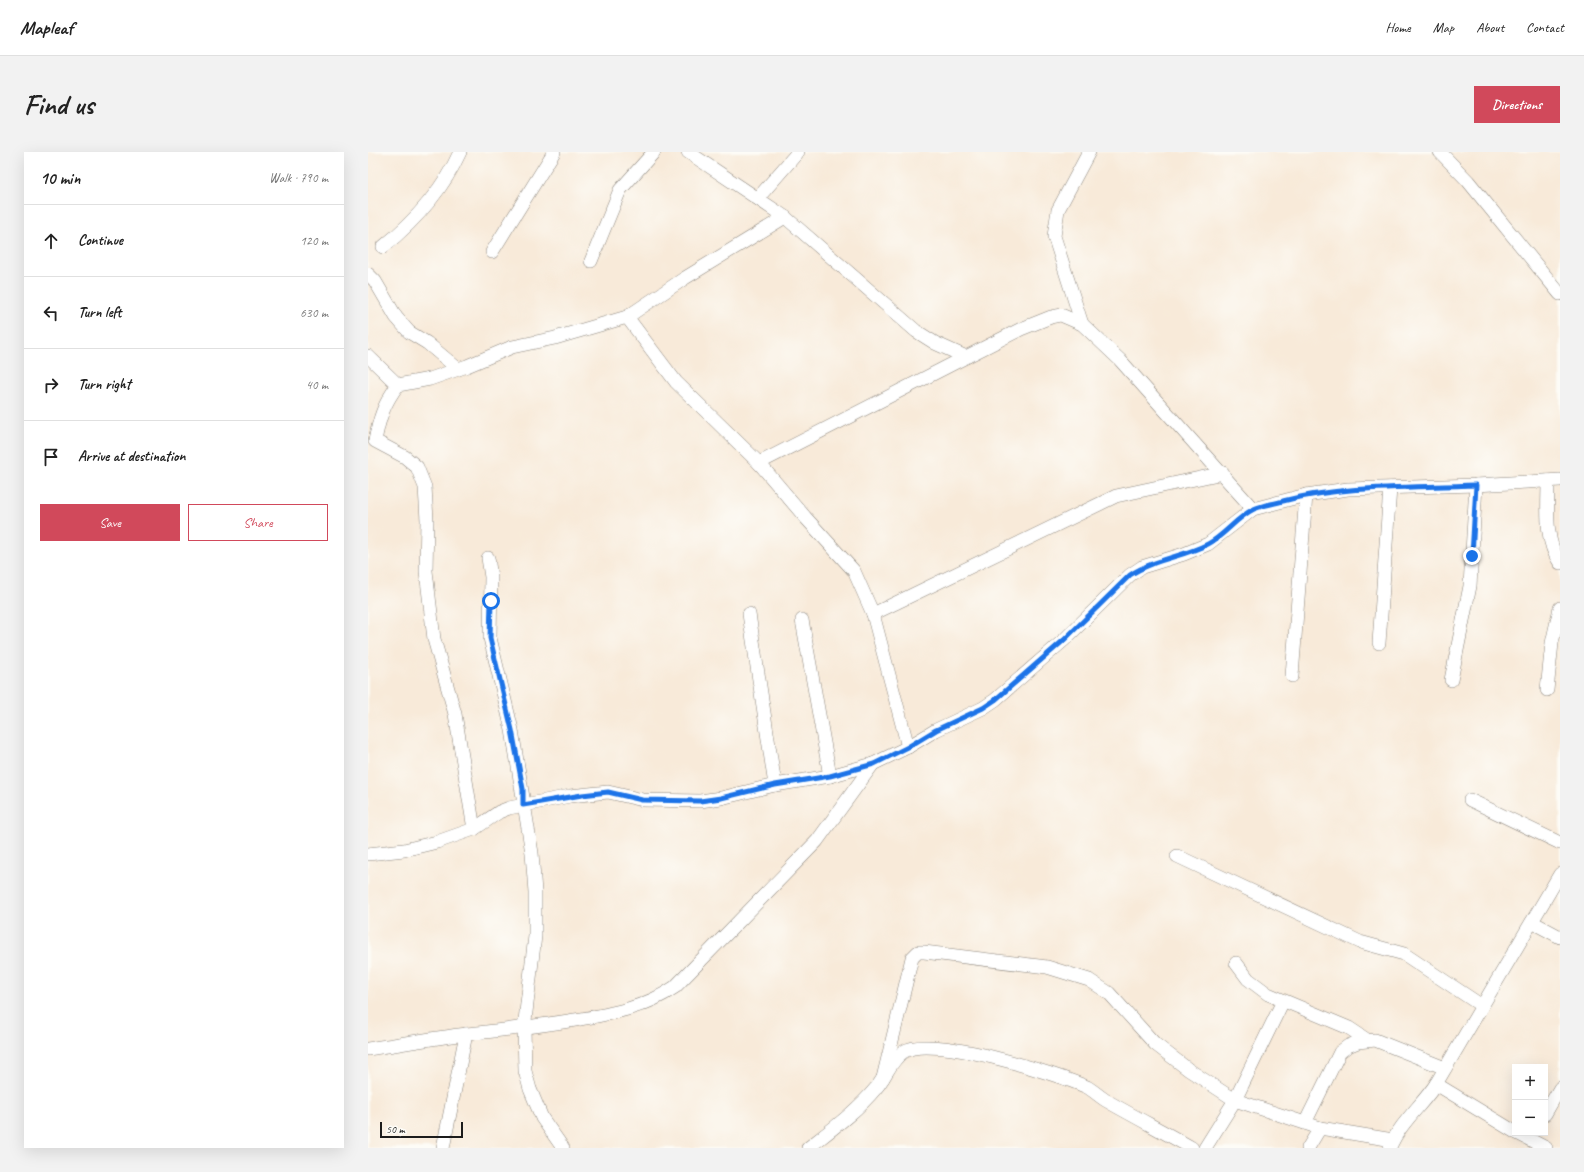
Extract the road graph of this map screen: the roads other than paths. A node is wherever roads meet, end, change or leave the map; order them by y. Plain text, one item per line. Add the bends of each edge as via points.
1 (460, 152) edge
2 (554, 152) edge
3 (654, 152) edge
4 (688, 152) edge
5 (798, 152) edge
6 (1089, 152) edge
7 (1440, 152) edge
8 (758, 198) junction
9 (785, 217) junction
10 (383, 247) dead end
11 (492, 252) dead end
12 (591, 261) dead end
13 (368, 274) edge
14 (1560, 294) edge
15 (627, 317) junction
16 (1082, 324) junction
17 (368, 356) edge
18 (966, 357) junction
19 (458, 369) junction
20 (398, 385) junction
21 (371, 439) edge
22 (759, 463) junction
23 (1223, 473) junction
24 (1554, 481) edge
25 (1476, 485) junction
26 (1390, 488) junction
27 (1306, 495) junction
28 (1253, 509) junction
29 (488, 558) dead end
30 (1560, 563) edge
31 (1560, 608) edge
32 (749, 614) dead end
33 (873, 614) junction
34 (802, 620) dead end
35 (1379, 643) dead end
36 (1292, 676) dead end
37 (1451, 680) dead end
38 (1547, 690) dead end
39 (908, 747) junction
40 (874, 764) junction
41 (830, 776) junction
42 (775, 785) junction
43 (1470, 800) dead end
44 (523, 805) junction
45 (474, 829) junction
46 (1560, 843) edge
47 (368, 854) edge
48 (1177, 856) dead end
49 (1560, 874) edge
50 (1532, 922) junction
51 (1560, 937) edge
52 (1236, 963) dead end
53 (1283, 1001) junction
54 (1482, 1006) junction
55 (524, 1029) junction
56 (466, 1034) junction
57 (1367, 1040) junction
58 (368, 1049) edge
59 (1445, 1068) junction
60 (883, 1078) junction
61 (1436, 1084) junction
62 (1560, 1088) edge
63 (1235, 1100) junction
64 (1548, 1109) edge
65 (1305, 1123) junction
66 (1320, 1128) junction
67 (1512, 1130) edge
68 (1523, 1136) edge
69 (1532, 1141) edge
70 (1391, 1144) edge
71 (443, 1148) edge
72 (563, 1148) edge
73 (808, 1148) edge
74 (1192, 1148) edge
75 (1206, 1148) edge
76 (1308, 1148) edge
77 (1546, 1148) edge

1 - 10 street via 438,190 406,228
2 - 11 street
3 - 12 street via 620,190
4 - 8 street
5 - 8 street
6 - 16 street via 1058,210 1054,236
7 - 14 street via 1468,181
8 - 9 street
9 - 15 street
9 - 18 street via 916,330 935,343
13 - 19 street via 375,281 396,317 410,332
15 - 19 street via 555,338 512,347
15 - 22 street via 676,382
16 - 18 street via 1061,315 1051,317
16 - 23 street via 1120,360
17 - 20 street
18 - 22 street
19 - 20 street via 430,379
20 - 21 street via 387,399
21 - 45 street via 405,456 417,467 425,487 426,570 434,639 455,714
22 - 33 street via 854,571
23 - 28 street
23 - 33 street via 1116,496
24 - 25 street
24 - 30 street via 1550,542
25 - 26 street
25 - 37 street via 1470,586
26 - 27 street
26 - 35 street
27 - 28 street
27 - 36 street
28 - 39 street via 1208,544 1142,567 1130,575 1064,640 995,700
29 - 44 street via 491,578 490,638 512,730 523,789
31 - 38 street via 1552,642
32 - 42 street
33 - 39 street
34 - 41 street
39 - 40 street
40 - 41 street
40 - 55 street via 817,841 675,987 663,996 628,1010
41 - 42 street
42 - 44 street via 700,801 642,800 608,792
43 - 46 street
44 - 45 street via 499,812
44 - 55 street via 532,853 535,892 535,936
45 - 47 street via 404,850
48 - 54 street via 1360,942 1404,954
49 - 50 street
50 - 51 street
50 - 54 street
52 - 53 street via 1248,979
53 - 57 street via 1345,1026
53 - 63 street
54 - 59 street
55 - 56 street
55 - 72 street via 525,1071 530,1089 542,1118
56 - 58 street
56 - 71 street
57 - 59 street via 1375,1040
57 - 65 street via 1348,1046 1340,1052
59 - 61 street
60 - 63 street via 912,958 918,952 924,952 1047,967 1089,980 1109,993 1155,1044 1188,1070
60 - 73 street via 841,1122
60 - 74 street via 897,1058 907,1050 958,1049 985,1055 1021,1064 1089,1088 1103,1099
61 - 67 street
61 - 70 street
62 - 64 street
63 - 65 street
63 - 75 street
65 - 66 street
66 - 70 street
66 - 76 street
68 - 69 street
69 - 77 street

